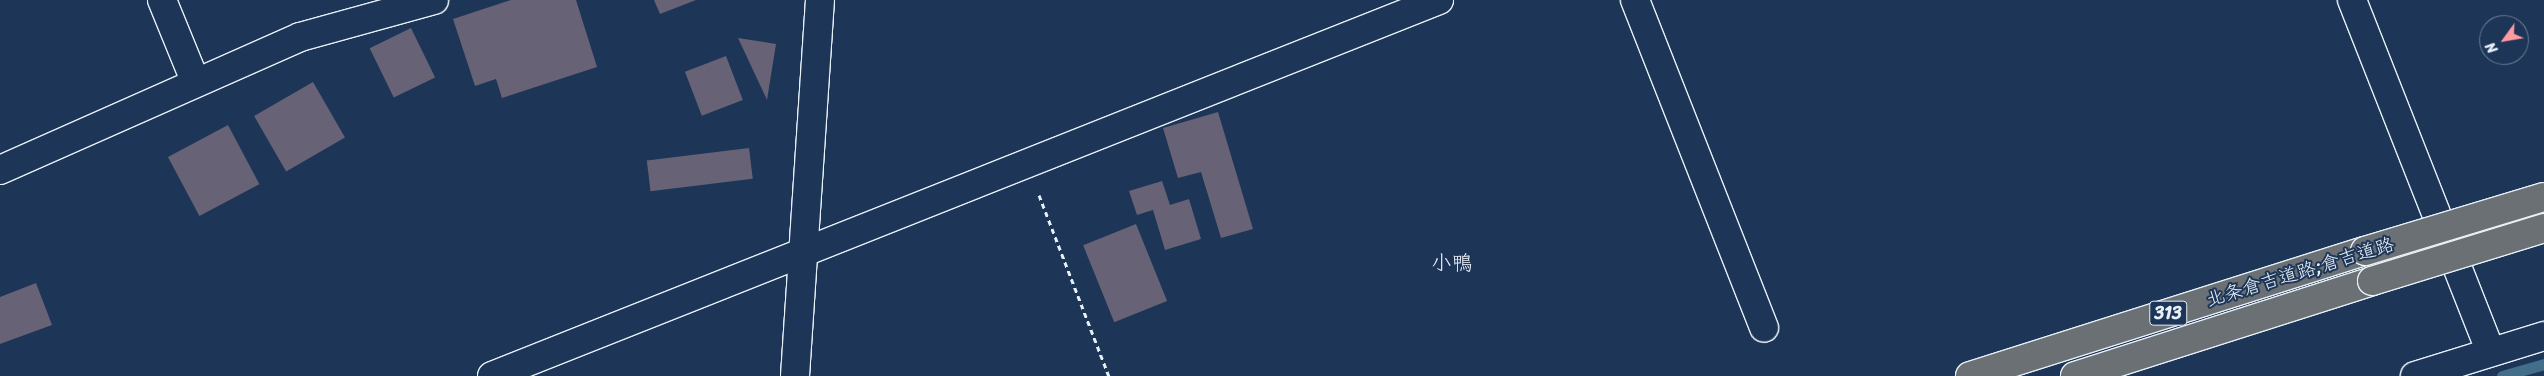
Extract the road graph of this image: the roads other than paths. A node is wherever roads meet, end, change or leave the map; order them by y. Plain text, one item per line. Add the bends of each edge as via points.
1 (162, 0) edge
2 (434, 0) edge
3 (820, 0) edge
4 (1439, 0) edge
5 (1635, 0) edge
6 (2352, 0) edge
7 (1391, 9) edge
8 (194, 81) junction
9 (0, 170) edge
10 (2544, 197) edge
11 (2544, 228) edge
12 (805, 254) junction
13 (1764, 328) dead end
14 (2544, 336) edge
15 (2491, 352) junction
16 (492, 376) edge
17 (795, 376) edge
18 (1970, 376) edge
19 (2075, 376) edge
20 (2415, 376) edge

1 - 8 street
2 - 8 street via 300,37
3 - 12 street
4 - 7 street
5 - 13 street
6 - 15 street
7 - 12 street via 1027,164
8 - 9 street
10 - 18 highway, 北条倉吉道路;倉吉道路 / 313, bridge
11 - 19 highway, 北条倉吉道路;倉吉道路 / 313, bridge
12 - 16 street
12 - 17 street
14 - 15 street
15 - 20 street

